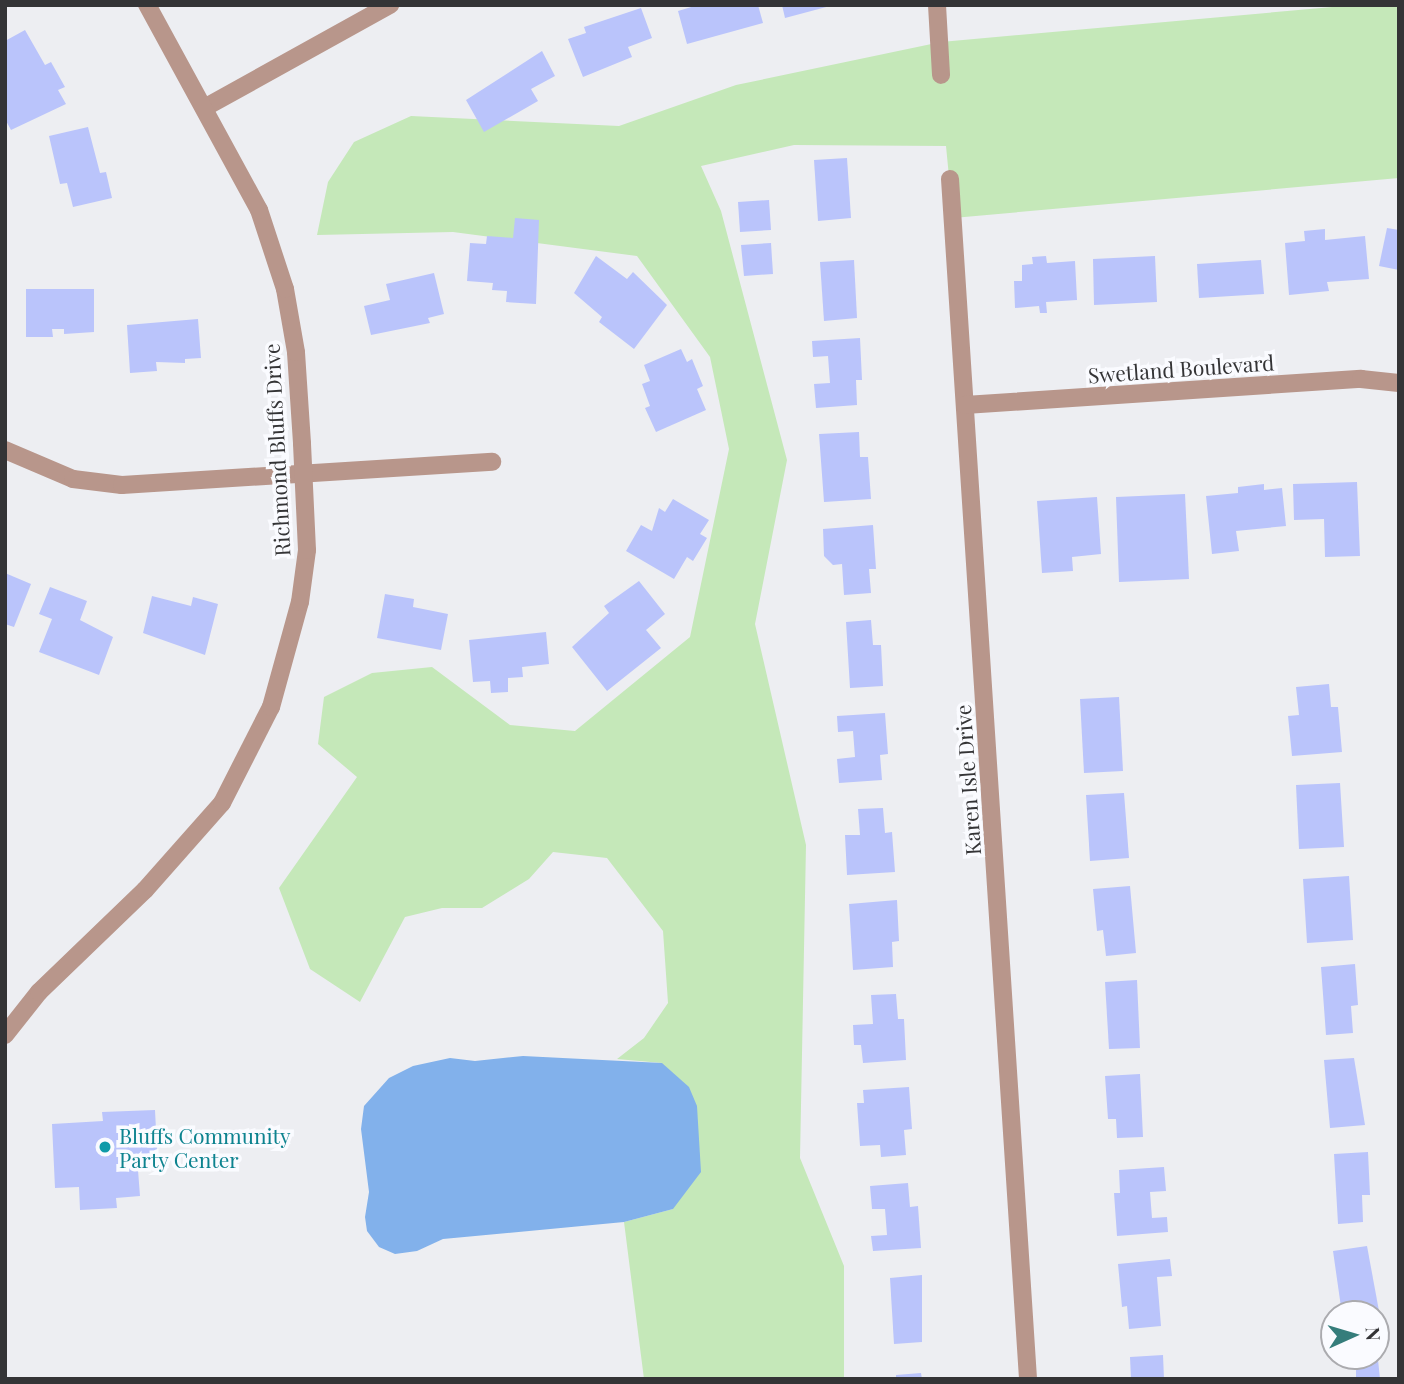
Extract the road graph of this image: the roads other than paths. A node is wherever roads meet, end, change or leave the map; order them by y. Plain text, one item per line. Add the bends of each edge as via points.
1 (147, 5) edge
2 (390, 5) edge
3 (937, 5) edge
4 (941, 75) dead end
5 (204, 108) junction
6 (950, 179) dead end
7 (1399, 383) edge
8 (965, 405) junction
9 (5, 450) edge
10 (492, 463) dead end
11 (304, 476) junction
12 (5, 1035) edge
13 (1028, 1379) edge

1 - 5 street, Richmond Bluffs Drive
2 - 5 street
3 - 4 street
5 - 11 street, Richmond Bluffs Drive via 259,210 276,256 296,352
6 - 8 street, Karen Isle Drive
7 - 8 street, Swetland Boulevard via 1361,379
8 - 13 street, Karen Isle Drive
9 - 11 street via 57,474 101,484
10 - 11 street
11 - 12 street, Richmond Bluffs Drive via 307,550 297,623 271,707 241,771 222,803 182,851 39,992

